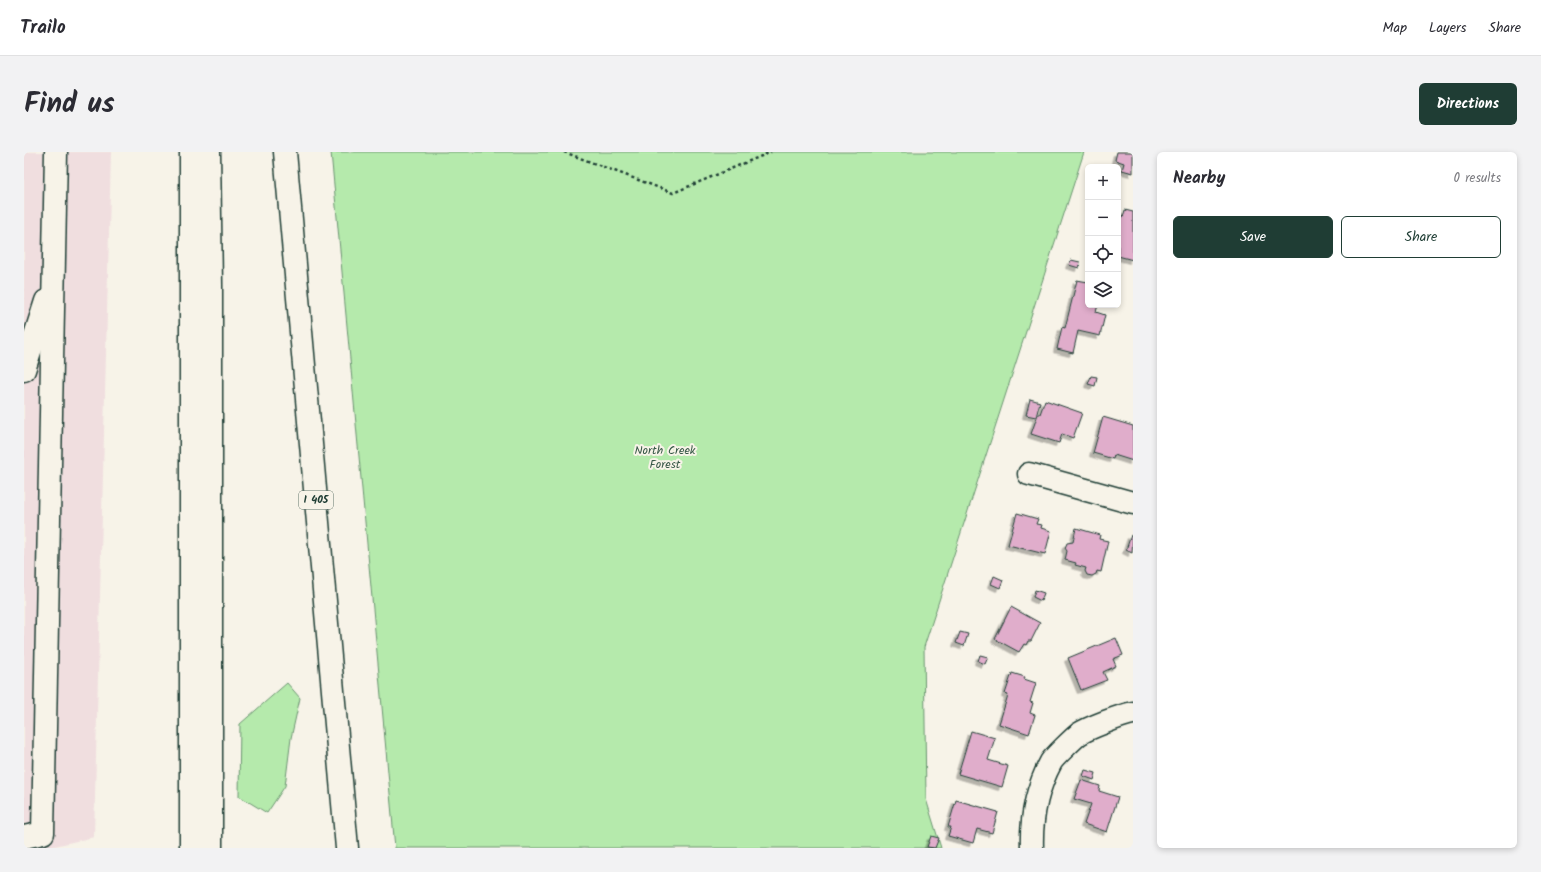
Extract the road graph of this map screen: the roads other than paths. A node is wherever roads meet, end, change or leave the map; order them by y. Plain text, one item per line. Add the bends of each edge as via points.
1 (56, 152) edge
2 (191, 152) edge
3 (209, 152) edge
4 (271, 152) edge
5 (285, 152) edge
6 (210, 260) junction
7 (53, 280) junction
8 (192, 287) junction
9 (24, 370) edge
10 (1029, 474) dead end
11 (1133, 503) edge
12 (1133, 713) edge
13 (24, 837) edge
14 (191, 848) edge
15 (211, 848) edge
16 (332, 848) edge
17 (347, 848) edge
18 (1032, 848) edge

1 - 7 main road
2 - 8 main road
3 - 6 main road
4 - 16 main road, I 405
5 - 17 main road, I 405
6 - 8 main road
6 - 15 main road
7 - 9 main road
7 - 13 main road via 42,833
8 - 14 main road
10 - 11 main road
12 - 18 main road via 1124,714 1079,734 1051,761 1038,795 1031,832

